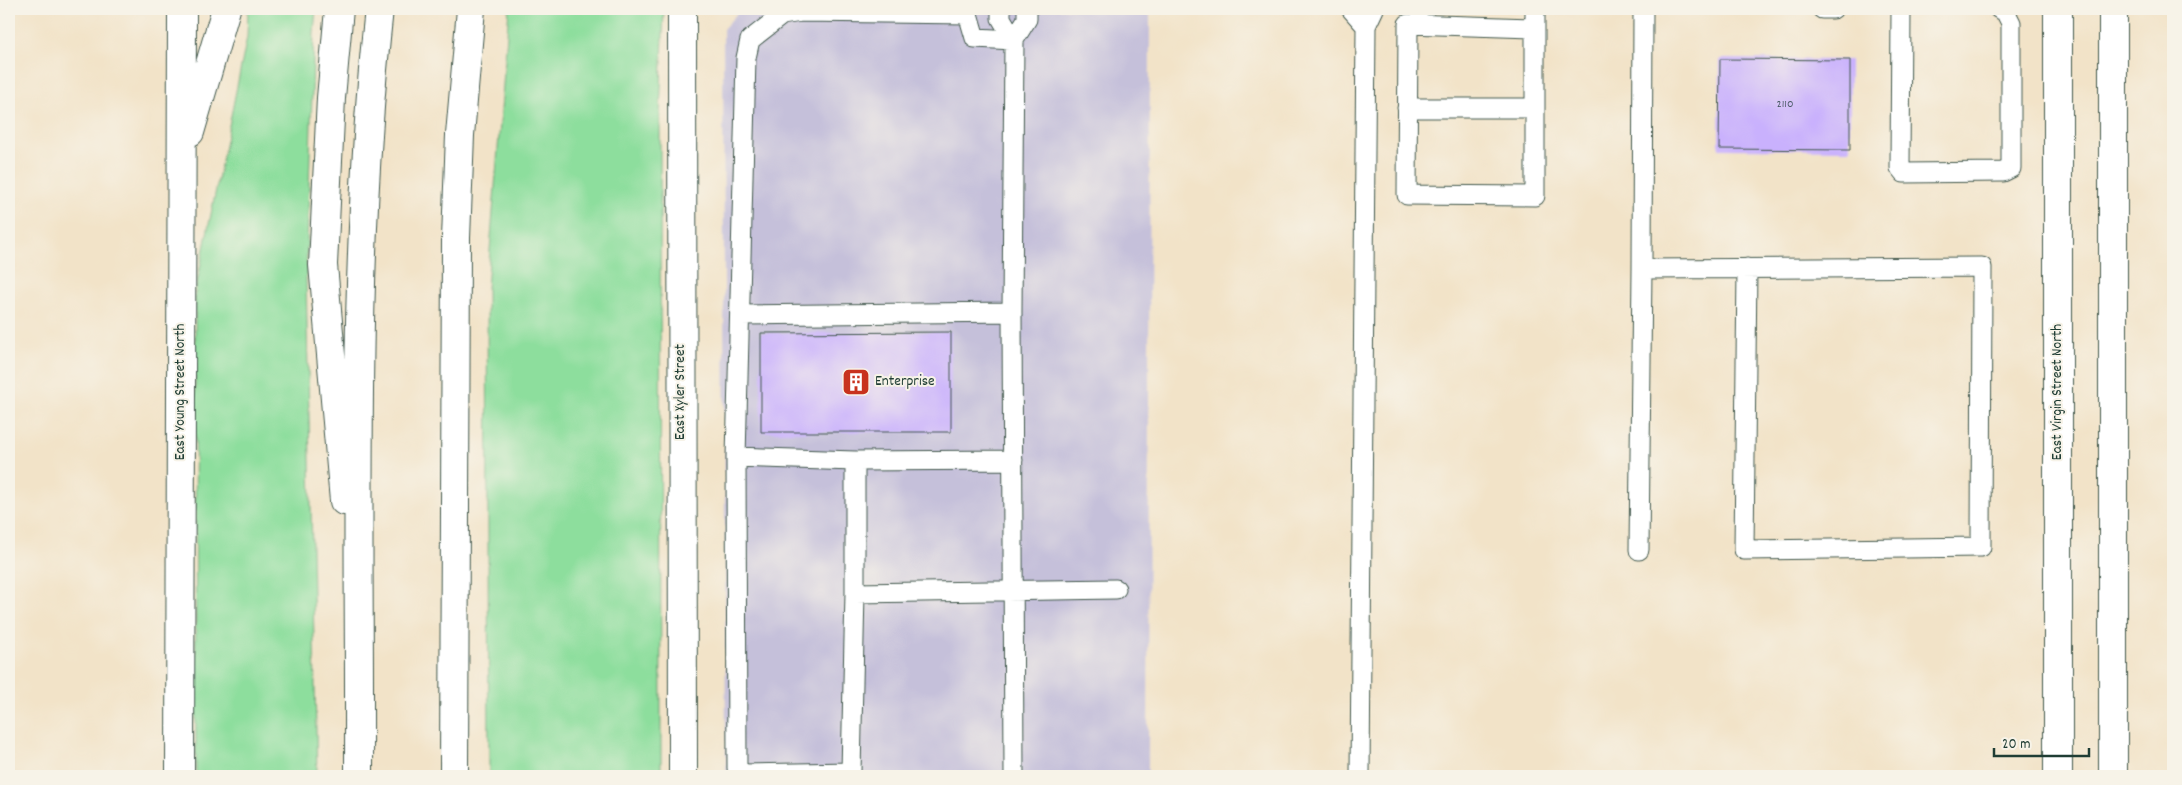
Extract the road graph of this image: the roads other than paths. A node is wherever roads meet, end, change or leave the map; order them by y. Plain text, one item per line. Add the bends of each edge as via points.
1 (182, 9) edge
2 (226, 9) edge
3 (339, 9) edge
4 (379, 9) edge
5 (471, 9) edge
6 (682, 9) edge
7 (1000, 9) edge
8 (1027, 9) edge
9 (1351, 9) edge
10 (1374, 9) edge
11 (1535, 9) edge
12 (1643, 9) edge
13 (1816, 9) edge
14 (1822, 9) edge
15 (1833, 9) edge
16 (1901, 9) edge
17 (1999, 9) edge
18 (2058, 9) edge
19 (2113, 9) edge
20 (1366, 26) junction
21 (1535, 28) junction
22 (1014, 40) junction
23 (1407, 108) junction
24 (1535, 108) junction
25 (181, 162) junction
26 (1747, 268) junction
27 (1642, 269) junction
28 (1012, 312) junction
29 (740, 315) junction
30 (736, 457) junction
31 (1013, 460) junction
32 (855, 461) junction
33 (1639, 550) dead end
34 (1116, 589) dead end
35 (1013, 591) junction
36 (855, 593) junction
37 (360, 674) junction
38 (851, 774) edge
39 (180, 776) edge
40 (359, 776) edge
41 (454, 776) edge
42 (683, 776) edge
43 (1014, 776) edge
44 (1360, 776) edge
45 (2058, 776) edge
46 (2113, 776) edge

1 - 25 main road, East Young Street North
2 - 25 main road
3 - 37 main road via 323,265
4 - 37 main road via 370,85 360,275
5 - 41 main road via 460,135 456,238
6 - 42 main road, East Xyler Street
7 - 22 lane via 1001,18
8 - 22 lane via 1027,19
9 - 20 lane
10 - 20 lane
11 - 21 lane
12 - 27 lane
13 - 14 lane
14 - 15 lane
16 - 17 lane via 1900,168 1904,173 2003,172 2011,168 2011,22
18 - 45 main road, East Virgin Street North
19 - 46 main road
20 - 44 lane
21 - 23 lane via 1408,24
21 - 24 lane
22 - 28 lane
22 - 29 lane via 975,38 968,14 801,12 782,15 750,40 746,58
23 - 24 lane
23 - 24 lane via 1407,194 1535,196
25 - 39 main road, East Young Street North
26 - 26 lane via 1982,267 1980,547 1744,550
26 - 27 lane
27 - 33 lane
28 - 29 lane
28 - 31 lane
29 - 30 lane
30 - 32 lane
30 - 38 lane via 737,768 744,774
31 - 32 lane
31 - 35 lane
32 - 36 lane
34 - 35 lane
35 - 36 lane
35 - 43 lane
36 - 38 lane
37 - 40 main road

